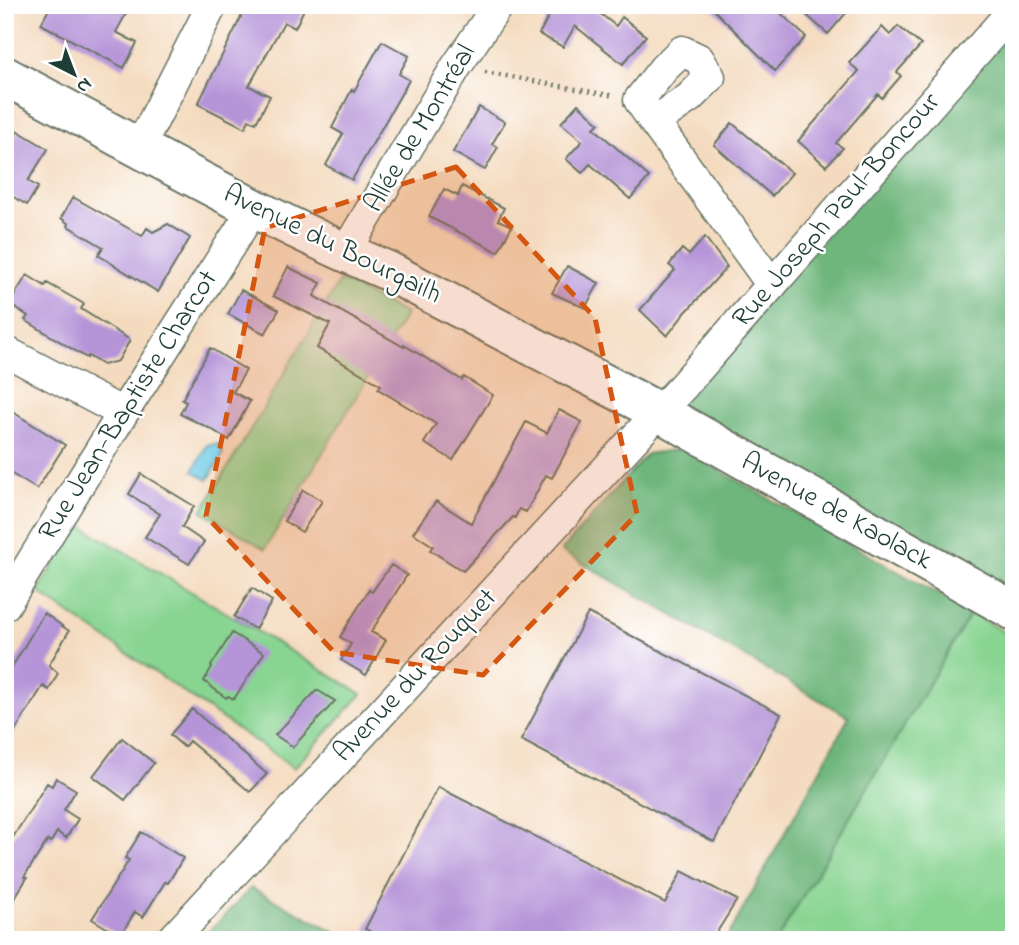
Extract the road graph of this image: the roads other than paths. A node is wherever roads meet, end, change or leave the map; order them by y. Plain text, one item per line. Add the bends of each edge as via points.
1 (212, 5) edge
2 (498, 5) edge
3 (1014, 9) edge
4 (5, 76) edge
5 (646, 111) road end
6 (140, 147) junction
7 (254, 208) junction
8 (345, 253) junction
9 (772, 285) junction
10 (5, 351) edge
11 (659, 412) junction
12 (123, 413) junction
13 (5, 605) edge
14 (1014, 611) edge
15 (172, 940) edge

1 - 6 street
2 - 8 street, Allée de Montréal via 456,66
3 - 9 street, Rue Joseph Paul-Boncour
4 - 6 main road, Avenue du Bourgailh
5 - 9 street
6 - 7 main road, Avenue du Bourgailh
7 - 8 main road, Avenue du Bourgailh
7 - 12 street, Rue Jean-Baptiste Charcot
8 - 11 main road, Avenue du Bourgailh
9 - 11 street, Rue Joseph Paul-Boncour
10 - 12 street
11 - 14 main road, Avenue de Kaolack
11 - 15 street, Avenue du Rouquet
12 - 13 street, Rue Jean-Baptiste Charcot

